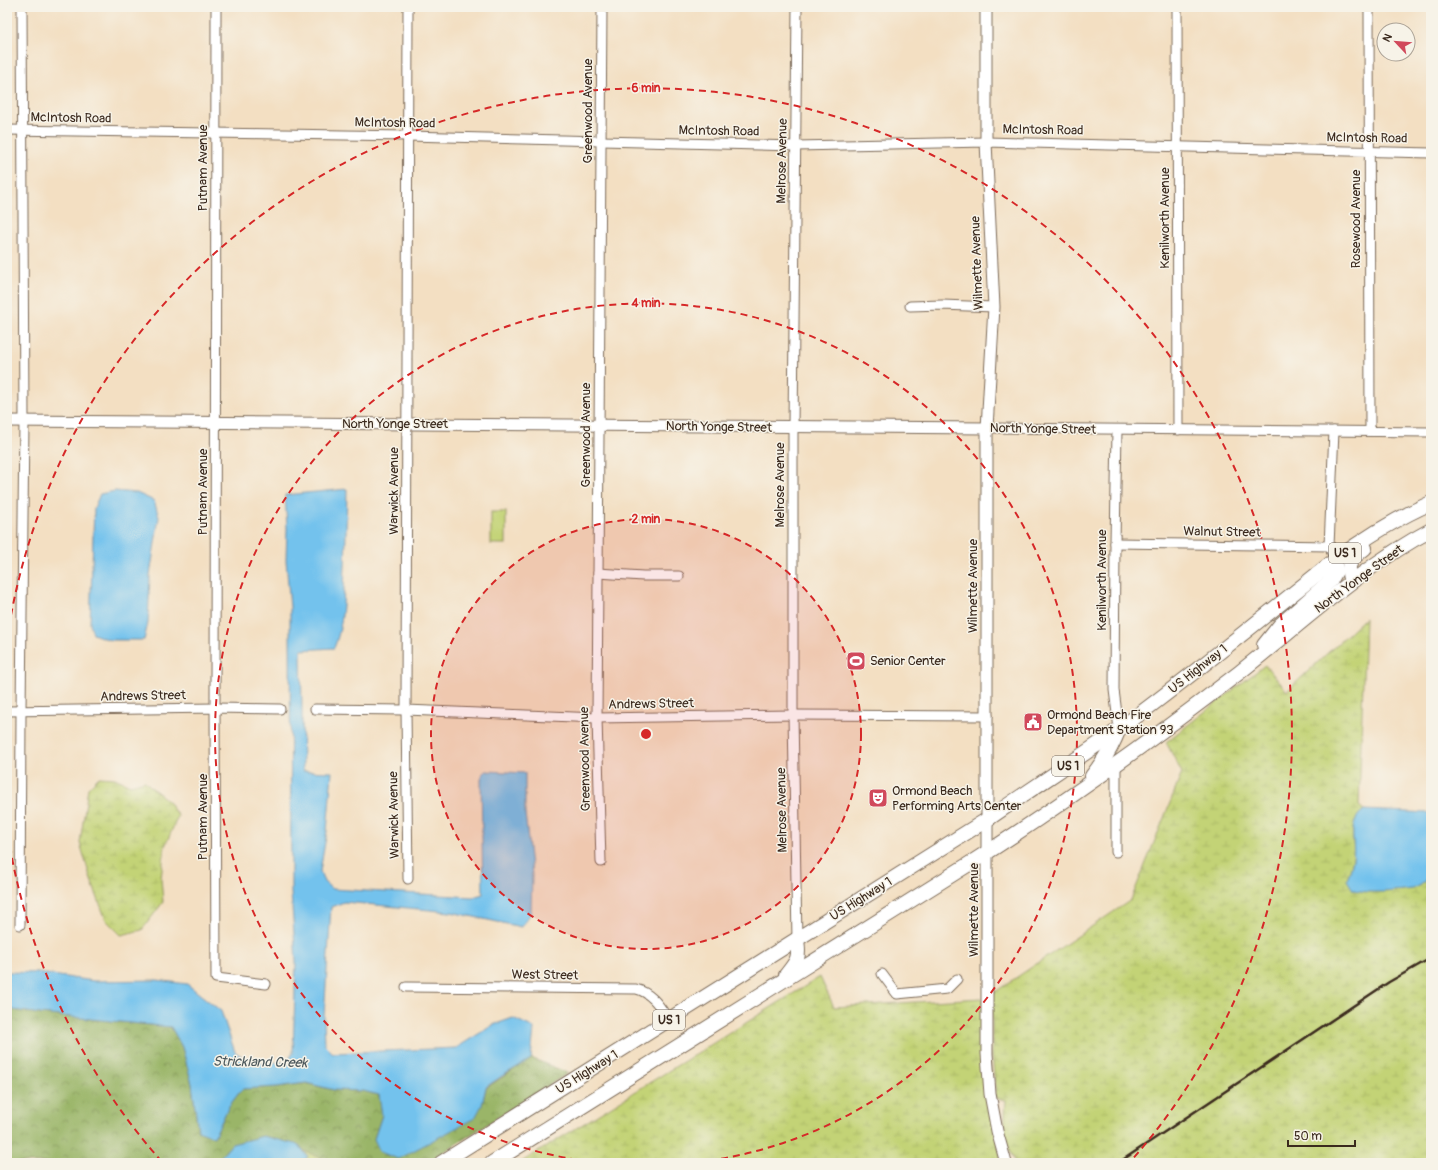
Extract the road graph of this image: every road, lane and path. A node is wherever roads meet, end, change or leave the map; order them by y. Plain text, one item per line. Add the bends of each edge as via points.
1 (22, 7) edge
2 (216, 7) edge
3 (408, 7) edge
4 (602, 7) edge
5 (797, 7) edge
6 (986, 7) edge
7 (1178, 7) edge
8 (1369, 7) edge
9 (7, 130) edge
10 (22, 131) junction
11 (216, 133) junction
12 (408, 136) junction
13 (601, 141) junction
14 (986, 142) junction
15 (796, 146) junction
16 (1178, 147) junction
17 (1369, 152) junction
18 (1431, 153) edge
19 (910, 306) dead end
20 (994, 307) junction
21 (7, 421) edge
22 (24, 421) junction
23 (216, 423) junction
24 (407, 424) junction
25 (599, 426) junction
26 (793, 428) junction
27 (987, 428) junction
28 (1117, 430) junction
29 (1178, 430) junction
30 (1334, 431) junction
31 (1370, 431) junction
32 (1431, 432) edge
33 (1431, 502) edge
34 (1387, 525) junction
35 (1431, 530) edge
36 (1114, 543) junction
37 (1329, 546) junction
38 (1335, 560) junction
39 (598, 573) junction
40 (679, 576) dead end
41 (1351, 582) junction
42 (1267, 615) joint
43 (1290, 632) joint
44 (1249, 664) junction
45 (215, 708) junction
46 (280, 709) dead end
47 (315, 709) dead end
48 (1145, 709) junction
49 (406, 710) junction
50 (7, 711) edge
51 (21, 711) junction
52 (793, 715) junction
53 (988, 716) junction
54 (597, 718) junction
55 (1119, 729) junction
56 (1116, 765) junction
57 (1085, 786) junction
58 (988, 819) junction
59 (988, 852) junction
60 (1116, 852) dead end
61 (601, 862) dead end
62 (408, 879) dead end
63 (20, 925) dead end
64 (797, 940) junction
65 (882, 974) dead end
66 (957, 979) dead end
67 (780, 983) junction
68 (266, 984) dead end
69 (406, 987) dead end
70 (670, 1020) junction
71 (441, 1163) edge
72 (492, 1163) edge
73 (1006, 1163) edge

1 - 10 street
2 - 11 street, Putnam Avenue
3 - 12 street, Warwick Avenue
4 - 13 street, Greenwood Avenue
5 - 15 street, Melrose Avenue
6 - 14 street, Wilmette Avenue
7 - 16 street, Kenilworth Avenue
8 - 17 street, Rosewood Avenue
9 - 10 street, McIntosh Road
10 - 11 street, McIntosh Road
10 - 22 street
11 - 12 street, McIntosh Road
11 - 23 street, Putnam Avenue
12 - 13 street, McIntosh Road
12 - 24 street, Warwick Avenue
13 - 15 street, McIntosh Road
13 - 25 street, Greenwood Avenue
14 - 15 street, McIntosh Road
14 - 16 street, McIntosh Road
14 - 20 street, Wilmette Avenue
15 - 26 street, Melrose Avenue
16 - 17 street, McIntosh Road
16 - 29 street, Kenilworth Avenue
17 - 18 street, McIntosh Road
17 - 31 street, Rosewood Avenue
19 - 20 street
20 - 27 street, Wilmette Avenue
21 - 22 street, North Yonge Street
22 - 23 street, North Yonge Street
22 - 51 street
23 - 24 street, North Yonge Street
23 - 45 street, Putnam Avenue
24 - 25 street, North Yonge Street
24 - 49 street, Warwick Avenue
25 - 26 street, North Yonge Street
25 - 39 street, Greenwood Avenue
26 - 27 street, North Yonge Street
26 - 52 street, Melrose Avenue
27 - 28 street, North Yonge Street
27 - 53 street, Wilmette Avenue
28 - 29 street, North Yonge Street
28 - 36 street, Kenilworth Avenue
29 - 30 street, North Yonge Street
30 - 31 street, North Yonge Street
30 - 37 street
31 - 32 street, North Yonge Street
33 - 34 main road, North Yonge Street / US 1
34 - 38 main road, North Yonge Street / US 1
34 - 41 main road via 1377,539 1353,557 1348,570
35 - 41 main road, North Yonge Street / US 1 via 1396,550
36 - 37 street, Walnut Street
36 - 55 street, Kenilworth Avenue via 1114,690
37 - 38 street
38 - 42 main road, North Yonge Street / US 1
38 - 44 main road via 1336,571 1332,580 1280,625
39 - 40 street
39 - 54 street, Greenwood Avenue
41 - 43 main road, North Yonge Street / US 1
42 - 48 main road, US Highway 1 / US 1
43 - 44 main road, US Highway 1 / US 1
44 - 56 main road, US Highway 1 / US 1
45 - 46 street, Andrews Street
45 - 51 street, Andrews Street
45 - 68 street, Putnam Avenue via 216,978
47 - 49 street, Andrews Street
48 - 55 main road, US Highway 1 / US 1
48 - 56 main road via 1126,737
49 - 54 street, Andrews Street
49 - 62 street, Warwick Avenue
50 - 51 street, Andrews Street
51 - 63 street
52 - 53 street, Andrews Street
52 - 54 street, Andrews Street
52 - 64 street, Melrose Avenue
53 - 58 street, Wilmette Avenue
54 - 61 street, Greenwood Avenue
55 - 57 main road via 1113,745
55 - 58 main road, US Highway 1 / US 1
56 - 57 main road, US Highway 1 / US 1
56 - 60 street
57 - 59 main road, US Highway 1 / US 1
58 - 59 street, Wilmette Avenue
58 - 64 main road, US Highway 1 / US 1
59 - 67 main road, US Highway 1 / US 1
59 - 73 street, Wilmette Avenue via 988,1061 990,1094
64 - 67 main road via 797,961
64 - 70 main road, US Highway 1 / US 1
65 - 66 street via 897,994 947,989
67 - 72 main road, US Highway 1 / US 1
69 - 70 street, West Street via 636,989 649,995
70 - 71 main road, US Highway 1 / US 1

